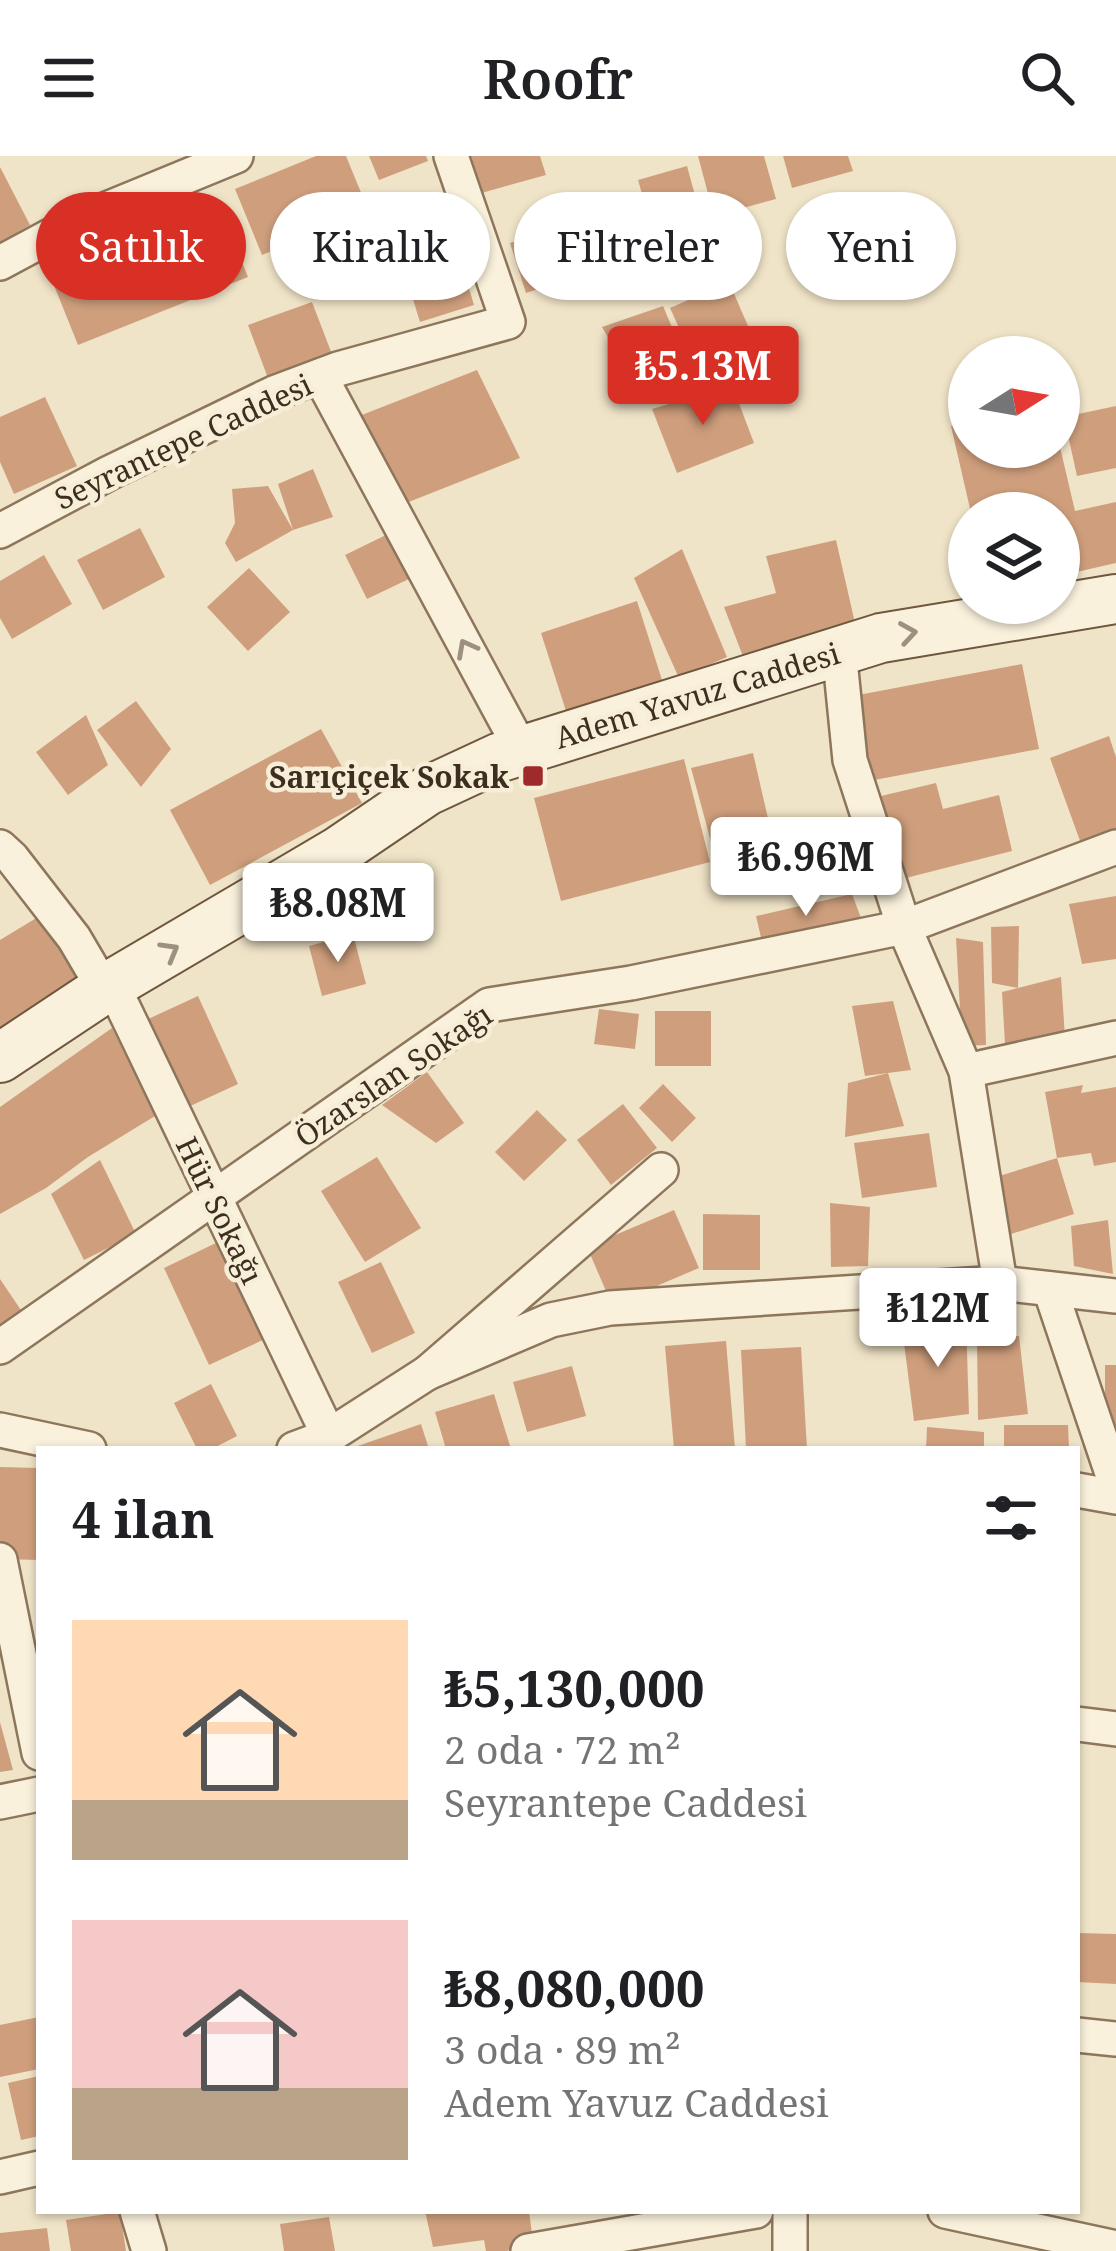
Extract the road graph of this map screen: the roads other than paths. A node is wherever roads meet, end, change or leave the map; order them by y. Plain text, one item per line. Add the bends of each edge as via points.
1 (236, 156) edge
2 (451, 156) edge
3 (0, 263) edge
4 (320, 376) junction
5 (0, 530) edge
6 (1116, 599) edge
7 (839, 650) junction
8 (522, 751) junction
9 (1116, 847) edge
10 (0, 848) edge
11 (904, 927) junction
12 (108, 987) junction
13 (1116, 1038) edge
14 (0, 1058) edge
15 (966, 1072) junction
16 (662, 1170) dead end
17 (214, 1197) junction
18 (1000, 1283) junction
19 (1050, 1289) junction
20 (1116, 1296) edge
21 (0, 1347) edge
22 (427, 1373) junction
23 (0, 1430) edge
24 (328, 1436) junction
25 (75, 1446) edge
26 (302, 1446) edge
27 (1116, 1485) edge
28 (1080, 1491) edge
29 (1116, 1497) edge
30 (0, 1560) edge
31 (1080, 1724) edge
32 (1116, 1729) edge
33 (36, 1738) edge
34 (36, 1795) edge
35 (0, 1802) edge
36 (1080, 2035) edge
37 (1116, 2039) edge
38 (36, 2168) edge
39 (1, 2173) edge
40 (138, 2214) edge
41 (738, 2214) edge
42 (790, 2214) edge
43 (959, 2214) edge
44 (1116, 2248) edge
45 (148, 2251) edge
46 (528, 2251) edge
47 (790, 2251) edge

1 - 3 street via 80,220
2 - 4 street, Seyrantepe Caddesi via 508,322
4 - 5 street, Seyrantepe Caddesi
8 -> 4 street
7 -> 6 main road, Adem Yavuz Caddesi
7 - 8 main road, Adem Yavuz Caddesi
7 - 11 street via 850,760
12 -> 8 main road, Adem Yavuz Caddesi via 427,791
9 - 11 street, Özarslan Sokağı
10 - 12 street, Hür Sokağı
11 - 15 street
11 - 17 street, Özarslan Sokağı via 489,1005
12 - 14 main road, Adem Yavuz Caddesi
12 - 17 street, Hür Sokağı
13 - 15 street
15 - 18 street
16 - 22 street
17 - 21 street, Özarslan Sokağı
17 - 24 street, Hür Sokağı
18 - 19 street
18 - 22 street via 610,1308 551,1320
19 - 20 street
19 - 27 street
22 - 24 street
23 - 25 street
24 - 26 street
28 - 29 street
30 - 33 street
31 - 32 street
34 - 35 street
36 - 37 street
38 - 39 street
40 - 45 street
41 - 46 street
42 - 47 street
43 - 44 street

